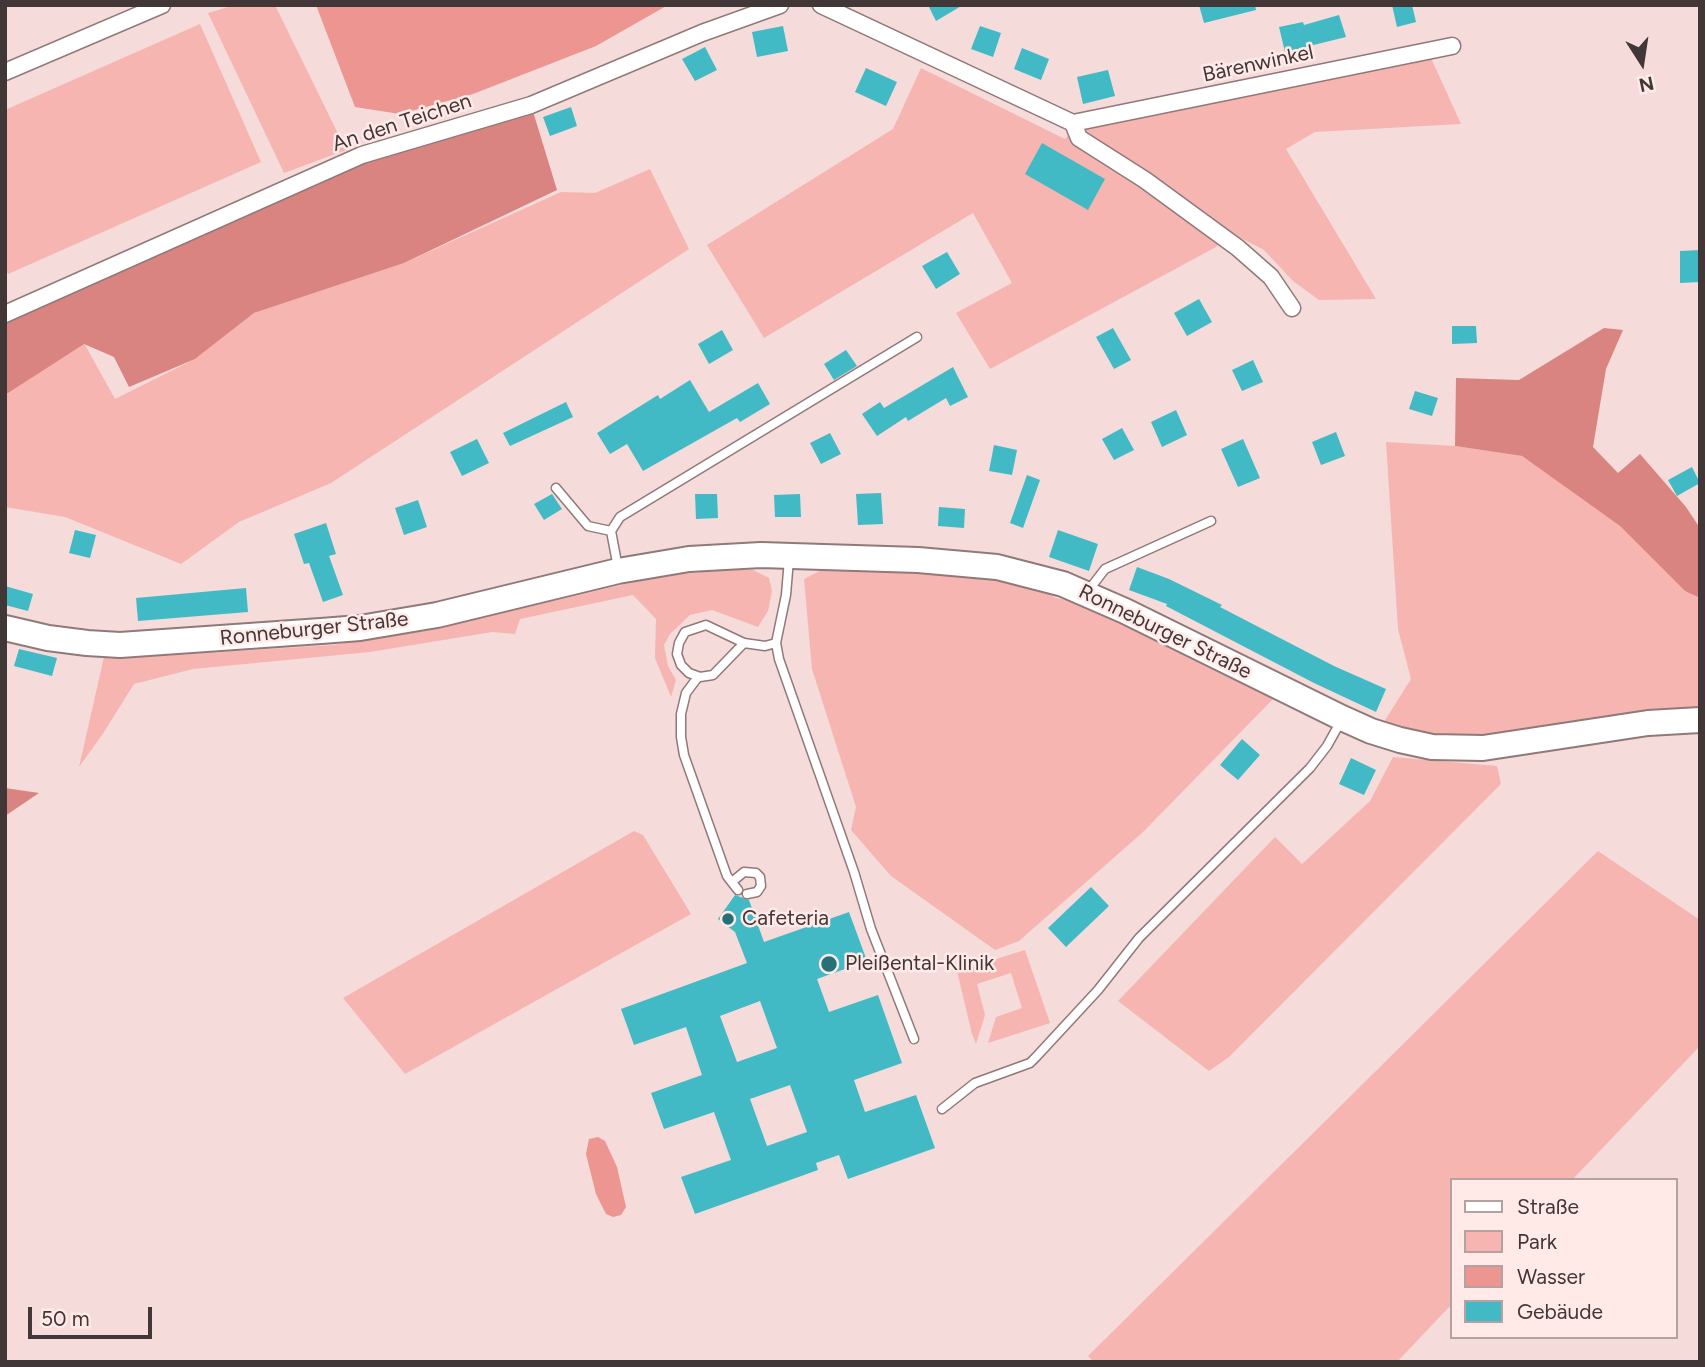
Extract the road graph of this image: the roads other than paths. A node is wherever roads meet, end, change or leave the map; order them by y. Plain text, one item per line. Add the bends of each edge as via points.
1 (162, 5) edge
2 (780, 5) edge
3 (824, 6) edge
4 (1452, 46) dead end
5 (5, 72) edge
6 (1073, 123) junction
7 (1292, 309) dead end
8 (5, 314) edge
9 (917, 337) dead end
10 (556, 488) dead end
11 (1211, 521) dead end
12 (611, 531) junction
13 (790, 555) junction
14 (618, 571) junction
15 (1086, 594) junction
16 (5, 628) edge
17 (744, 643) junction
18 (776, 643) junction
19 (698, 677) junction
20 (1342, 718) junction
21 (1700, 720) edge
22 (733, 881) junction
23 (738, 890) dead end
24 (747, 894) dead end
25 (914, 1039) dead end
26 (942, 1109) dead end

1 - 5 street
2 - 8 street, An den Teichen via 531,104 362,155
3 - 6 street
4 - 6 street, Bärenwinkel
6 - 7 street via 1079,138 1238,248 1270,276
9 - 12 lane via 620,517
10 - 12 lane via 588,526
11 - 15 lane via 1105,569
12 - 14 lane
13 - 14 main road, Ronneburger Straße via 689,559
13 - 15 main road, Ronneburger Straße via 960,562 1032,575
13 - 18 lane
14 - 16 main road, Ronneburger Straße via 437,615 321,632 120,645 74,642
15 - 20 main road, Ronneburger Straße
17 - 18 lane
17 - 19 lane via 713,675
17 - 19 lane via 706,625 685,632 677,654 681,665
18 - 25 lane via 871,929
19 - 22 lane via 686,693 681,714 682,746 715,845
20 - 21 main road, Ronneburger Straße via 1400,740 1459,749
20 - 26 lane via 1310,768 1139,938 1030,1063 975,1083
22 - 23 lane
22 - 24 lane via 744,872 756,873 761,886

